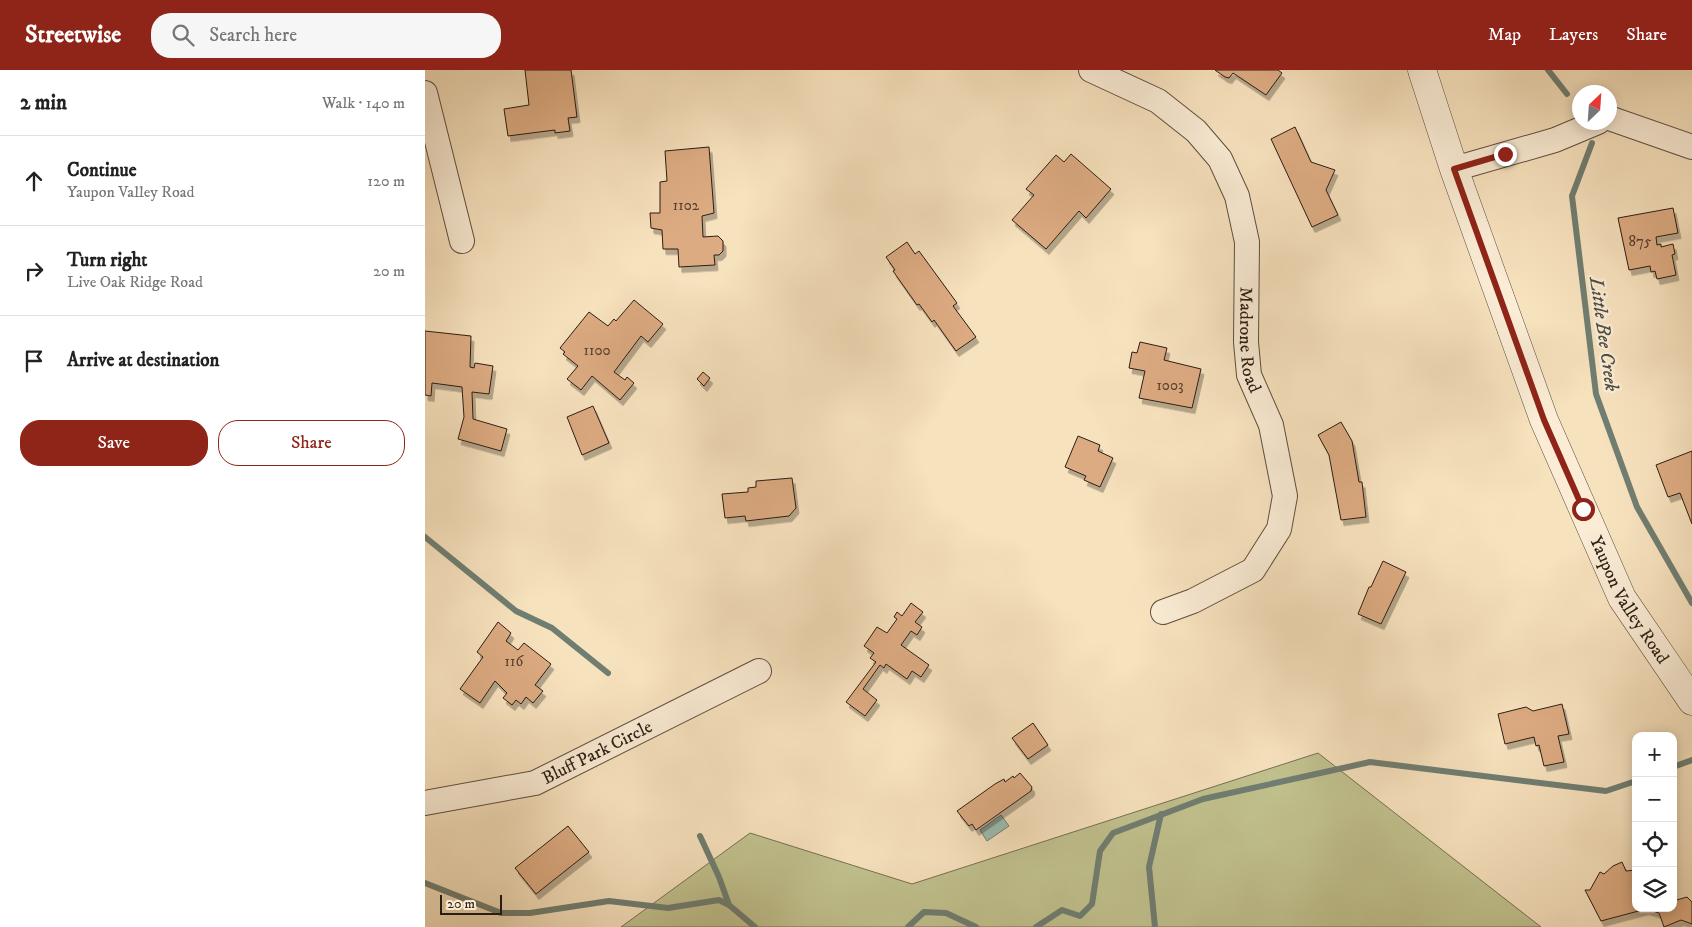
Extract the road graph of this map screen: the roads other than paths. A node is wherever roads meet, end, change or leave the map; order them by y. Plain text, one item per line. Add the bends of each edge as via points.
1 (1091, 70) edge
2 (1422, 70) edge
3 (425, 93) edge
4 (1617, 121) edge
5 (1579, 130) edge
6 (1692, 147) edge
7 (1454, 169) junction
8 (462, 241) dead end
9 (1163, 612) dead end
10 (759, 671) dead end
11 (1692, 701) edge
12 (425, 803) edge

1 - 9 street, Madrone Road via 1158,101 1196,131 1220,159 1237,196 1247,242 1246,342 1249,375 1271,425 1285,496 1279,529 1253,570 1193,602
2 - 7 street, Yaupon Valley Road
3 - 8 street
4 - 6 street
5 - 7 street
7 - 11 street, Yaupon Valley Road via 1544,420 1622,598
10 - 12 street, Bluff Park Circle via 535,784

